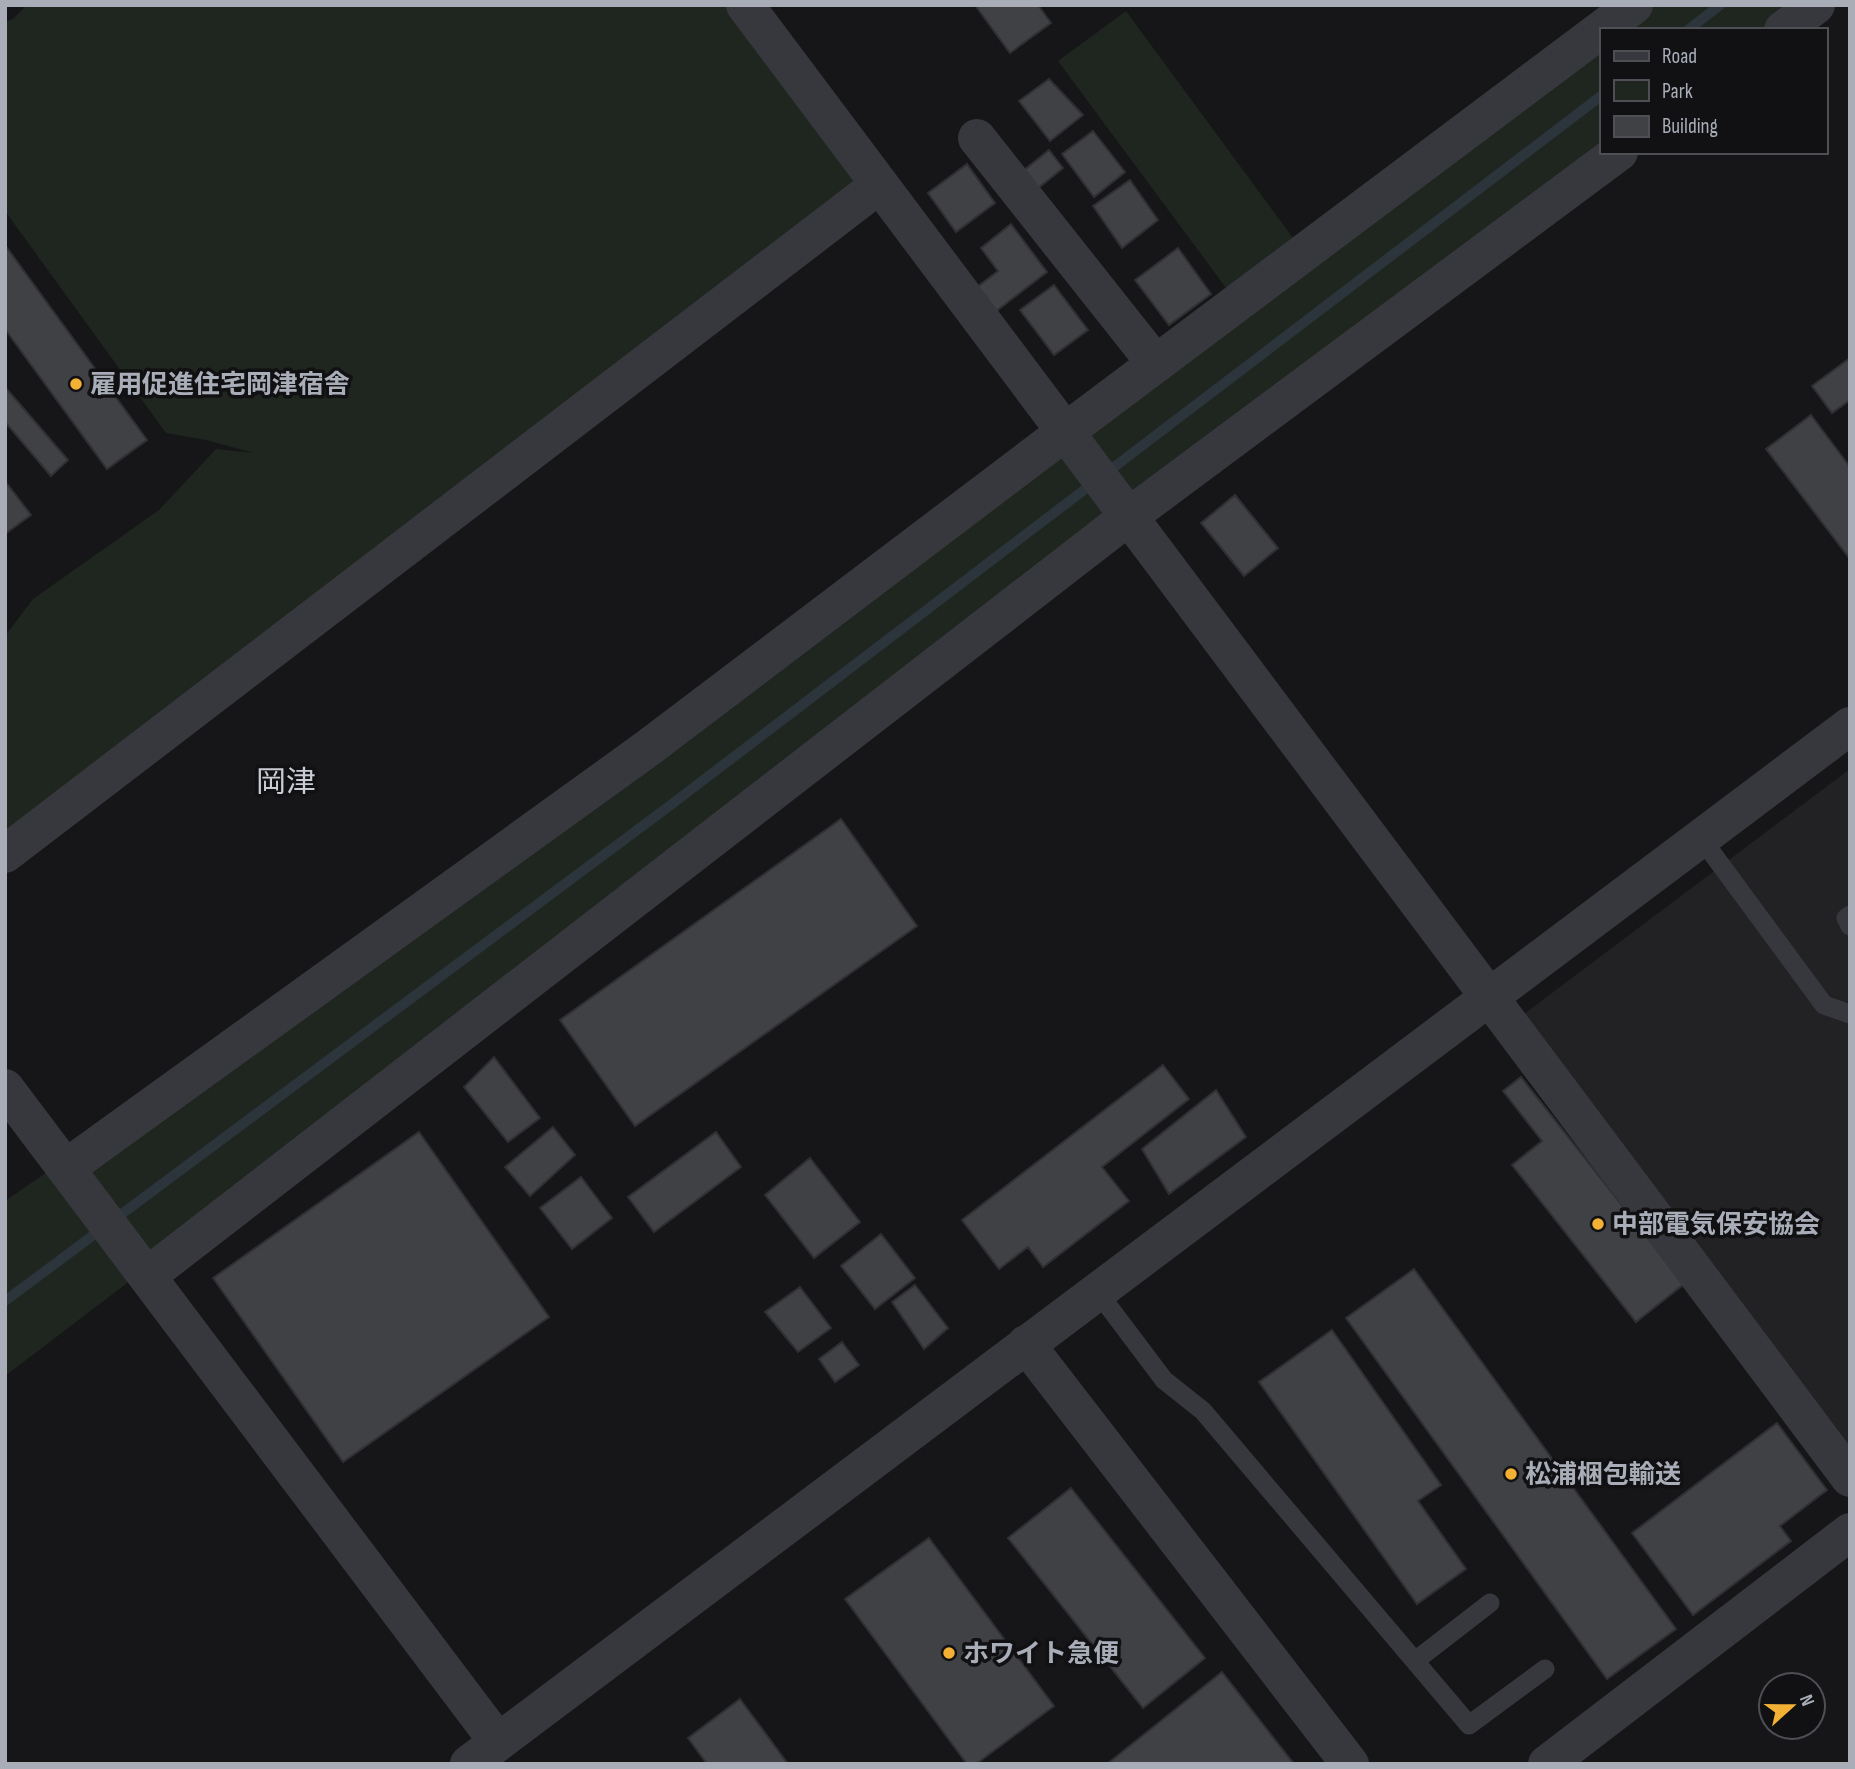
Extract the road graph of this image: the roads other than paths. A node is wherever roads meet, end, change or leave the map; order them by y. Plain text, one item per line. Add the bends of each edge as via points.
1 (745, 5) edge
2 (1634, 5) edge
3 (1816, 5) edge
4 (1603, 28) edge
5 (1786, 28) edge
6 (1600, 31) edge
7 (976, 138) dead end
8 (1616, 154) edge
9 (879, 185) junction
10 (1156, 364) junction
11 (1071, 441) junction
12 (1122, 509) junction
13 (1850, 726) edge
14 (1702, 838) junction
15 (5, 854) edge
16 (1850, 915) edge
17 (1850, 926) edge
18 (1488, 998) junction
19 (1850, 1014) edge
20 (5, 1088) edge
21 (71, 1176) junction
22 (137, 1263) junction
23 (1097, 1291) junction
24 (1026, 1344) junction
25 (1850, 1478) edge
26 (1850, 1532) edge
27 (1490, 1603) dead end
28 (1415, 1661) junction
29 (1545, 1669) dead end
30 (483, 1753) edge
31 (1350, 1764) edge
32 (1547, 1764) edge

1 - 9 street
2 - 4 street
3 - 5 street
6 - 10 street
7 - 10 street
8 - 12 street
9 - 11 street
9 - 15 street
10 - 11 street
11 - 12 street
11 - 21 street
12 - 18 street
12 - 22 street
13 - 14 street
14 - 18 street
14 - 19 lane via 1824,1005
16 - 17 lane via 1846,918
18 - 23 street
18 - 25 street
20 - 21 street
21 - 22 street
22 - 30 street
23 - 24 street
23 - 28 lane via 1164,1380 1203,1411
24 - 30 street
24 - 31 street
26 - 32 street
27 - 28 lane
28 - 29 lane via 1469,1726

